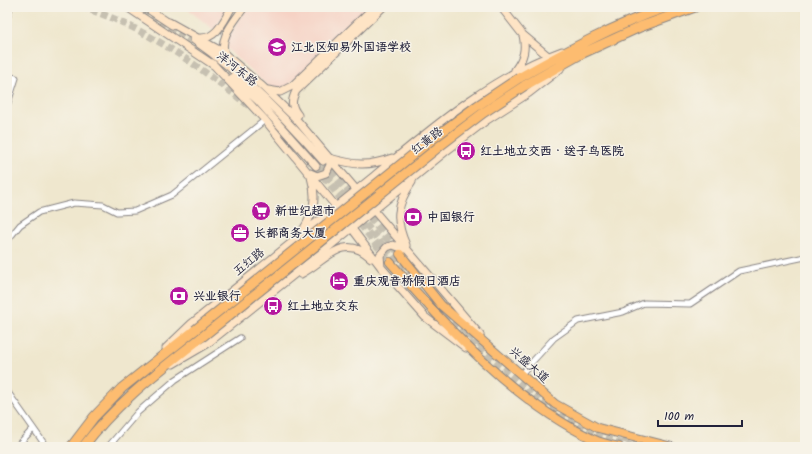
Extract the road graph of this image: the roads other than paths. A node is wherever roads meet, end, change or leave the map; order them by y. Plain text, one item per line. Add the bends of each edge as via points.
1 (10, 7) edge
2 (127, 7) edge
3 (145, 7) edge
4 (232, 7) edge
5 (244, 7) edge
6 (374, 7) edge
7 (383, 7) edge
8 (501, 7) edge
9 (666, 7) edge
10 (695, 7) edge
11 (7, 19) edge
12 (169, 22) junction
13 (523, 35) junction
14 (200, 38) junction
15 (579, 50) junction
16 (225, 54) junction
17 (548, 56) junction
18 (212, 63) junction
19 (7, 76) edge
20 (519, 79) junction
21 (263, 87) junction
22 (7, 106) edge
23 (265, 120) junction
24 (320, 146) junction
25 (397, 157) junction
26 (326, 159) junction
27 (316, 166) tunnel mouth
28 (310, 173) junction
29 (417, 175) junction
30 (356, 190) junction
31 (336, 206) junction
32 (374, 210) junction
33 (352, 228) junction
34 (298, 237) junction
35 (7, 241) edge
36 (410, 253) junction
37 (400, 254) tunnel mouth
38 (805, 257) edge
39 (315, 258) junction
40 (390, 262) tunnel mouth
41 (381, 267) junction
42 (285, 282) junction
43 (195, 330) joint
44 (240, 338) dead end
45 (490, 348) junction
46 (478, 356) junction
47 (144, 370) junction
48 (521, 374) junction
49 (151, 378) junction
50 (7, 391) edge
51 (33, 429) junction
52 (16, 447) edge
53 (44, 447) edge
54 (71, 447) edge
55 (84, 447) edge
56 (108, 447) edge
57 (619, 447) tunnel mouth
58 (672, 447) edge

1 - 11 street
2 - 18 main road, 洋河东路
3 - 12 main road, 洋河东路
4 - 14 main road via 216,33 211,37
5 - 16 main road via 224,38 222,48
6 - 21 main road via 292,86 280,92
7 - 24 main road via 296,90 293,109
8 - 13 main road
9 - 15 highway, 红黄路 via 636,17
10 - 15 highway, 红黄路
12 - 14 main road
12 - 26 main road, 洋河东路 via 238,73
13 - 17 main road
13 - 20 main road via 525,46
14 - 16 main road
15 - 17 main road, 五红路
15 - 20 highway, 红黄路
15 - 29 main road via 529,92 487,120
16 - 21 main road
17 - 20 main road, 五红路
18 - 23 main road
18 - 27 main road, 洋河东路 via 258,101
19 - 22 street via 16,78
20 - 25 main road, 五红路 via 471,99
20 - 43 highway, 红黄路, bridge via 435,137
20 - 49 highway, 红黄路, bridge via 483,113
21 - 24 main road
23 - 28 main road
23 - 35 street via 172,195 134,211 117,212 103,205 74,203 39,212 20,225
24 - 26 main road
25 - 26 main road via 363,165
25 - 29 main road via 393,165 396,176 407,179
25 - 30 main road, 五红路
26 - 28 main road via 330,165 326,173 317,176
26 - 30 main road
28 - 31 main road
28 - 34 main road via 314,188 314,207 308,223
29 - 32 main road
29 - 36 main road via 404,193 398,214 401,234
30 - 31 main road, 五红路
30 - 32 main road
31 - 33 main road
31 - 34 main road, 五红路
32 - 33 main road
32 - 36 main road
33 - 39 main road
33 - 41 main road
34 - 39 main road via 304,237 312,243 316,252
34 - 47 main road, 五红路 via 190,324
36 - 41 main road via 398,246 387,247 380,255
36 - 45 main road
37 - 45 main road, 兴盛大道 via 441,305
38 - 48 street via 739,271 690,304 644,303 623,312 578,321 554,338
39 - 42 main road
40 - 46 main road via 433,312
41 - 42 main road via 362,251 341,247 313,268
41 - 46 main road via 425,317
42 - 49 main road via 207,344
43 - 47 highway, 五红路
44 - 56 street via 175,380 138,412
45 - 48 main road, 兴盛大道
46 - 57 main road via 548,414 594,440
47 - 54 highway, 五红路 via 107,402
48 - 58 main road, 兴盛大道 via 555,404 598,428
49 - 55 highway via 116,408
50 - 51 street
51 - 52 street
51 - 53 street

